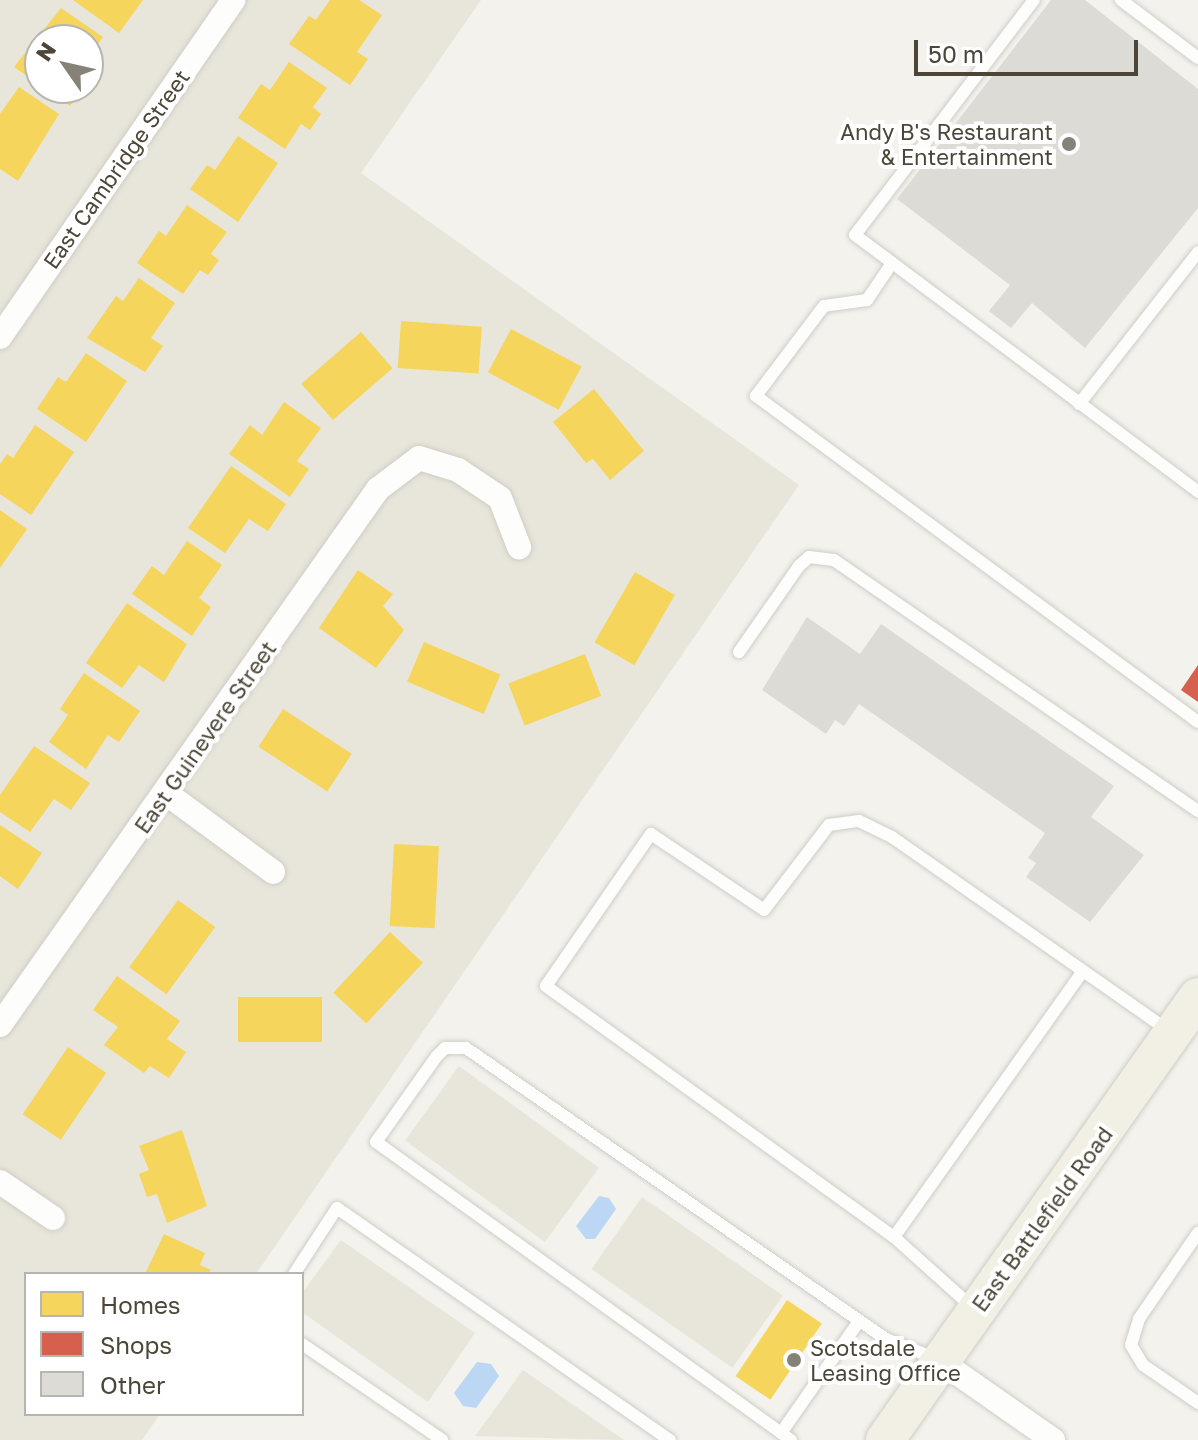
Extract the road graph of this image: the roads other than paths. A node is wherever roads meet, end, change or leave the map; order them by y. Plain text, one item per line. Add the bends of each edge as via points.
1 (233, 0) edge
2 (1034, 0) edge
3 (1125, 1) edge
4 (1196, 53) edge
5 (1198, 252) edge
6 (892, 263) junction
7 (0, 337) edge
8 (1079, 404) junction
9 (1198, 492) edge
10 (519, 547) dead end
11 (739, 652) dead end
12 (1198, 722) edge
13 (166, 793) junction
14 (1198, 811) edge
15 (273, 872) dead end
16 (1083, 971) junction
17 (1198, 998) edge
18 (0, 1025) edge
19 (1174, 1034) junction
20 (0, 1182) edge
21 (53, 1218) dead end
22 (1198, 1233) edge
23 (894, 1237) junction
24 (295, 1272) edge
25 (976, 1311) junction
26 (859, 1321) junction
27 (304, 1345) edge
28 (940, 1361) junction
29 (1198, 1403) edge
30 (786, 1436) edge
31 (442, 1440) edge
32 (670, 1440) edge
33 (885, 1440) edge
34 (1053, 1440) edge

1 - 7 street, East Cambridge Street
2 - 6 lane via 855,235
3 - 4 lane
5 - 8 lane
6 - 8 lane
6 - 12 lane via 867,300 824,306 756,396
8 - 9 lane
10 - 13 street, East Guinevere Street via 500,498 458,470 419,458 378,489
11 - 14 lane via 799,566 809,557 834,560
13 - 15 street
13 - 18 street, East Guinevere Street
16 - 19 lane
16 - 23 lane
16 - 23 lane via 892,837 859,821 829,825 764,910 651,834 546,986
17 - 19 main road, East Battlefield Road
19 - 25 main road, East Battlefield Road
20 - 21 street
22 - 29 lane via 1139,1319 1131,1345 1143,1365
23 - 25 lane
24 - 32 lane via 337,1208
25 - 28 main road, East Battlefield Road
26 - 28 lane via 886,1339
26 - 30 lane
26 - 30 lane via 466,1048 445,1048 376,1142
27 - 31 lane
28 - 33 main road, East Battlefield Road
28 - 34 street

